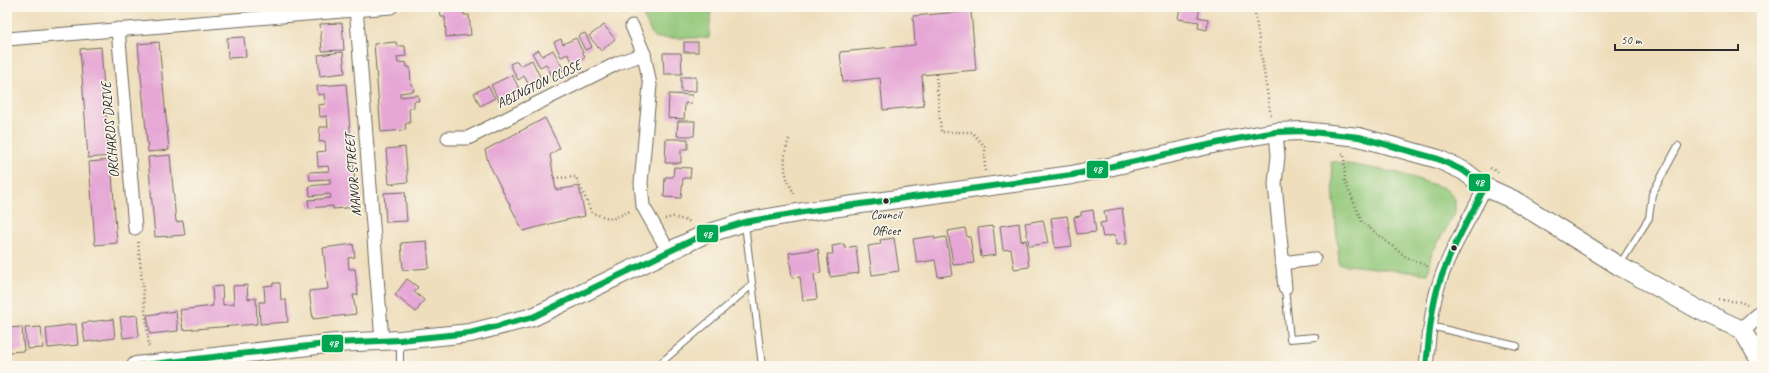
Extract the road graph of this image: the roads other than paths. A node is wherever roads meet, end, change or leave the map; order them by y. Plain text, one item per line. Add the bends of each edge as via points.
1 (391, 7) edge
2 (356, 8) edge
3 (632, 26) dead end
4 (118, 29) junction
5 (7, 39) edge
6 (644, 54) junction
7 (1274, 128) junction
8 (448, 138) dead end
9 (1678, 146) dead end
10 (1485, 187) junction
11 (745, 222) junction
12 (135, 228) road end
13 (669, 252) junction
14 (1314, 259) dead end
15 (1282, 263) junction
16 (1619, 266) junction
17 (752, 285) junction
18 (1285, 288) joint
19 (1761, 313) edge
20 (1430, 326) junction
21 (1742, 330) junction
22 (1315, 337) dead end
23 (391, 341) junction
24 (1517, 346) dead end
25 (1762, 364) edge
26 (136, 366) edge
27 (400, 366) edge
28 (657, 366) edge
29 (762, 366) edge
30 (1426, 366) edge

1 - 2 street
2 - 4 street
2 - 23 street, MANOR STREET
3 - 6 street
4 - 5 street
4 - 12 street, ORCHARDS DRIVE
6 - 8 street, ABINGTON CLOSE via 618,63 468,138
6 - 13 street via 650,86 641,183 643,206
7 - 10 main road via 1359,138 1438,159 1464,170
7 - 11 main road via 1072,175 801,209
7 - 15 street via 1278,156 1275,184
9 - 16 lane via 1652,194 1649,218
10 - 16 main road via 1514,200
10 - 20 street via 1443,273
11 - 13 main road via 702,235
11 - 17 lane
13 - 23 main road via 532,317 470,334
14 - 15 street
15 - 18 street
16 - 21 main road via 1700,312
17 - 28 lane
17 - 29 lane
18 - 22 lane via 1290,339
19 - 21 street
20 - 24 lane
20 - 30 street
21 - 25 main road
23 - 26 main road via 335,343
23 - 27 lane

